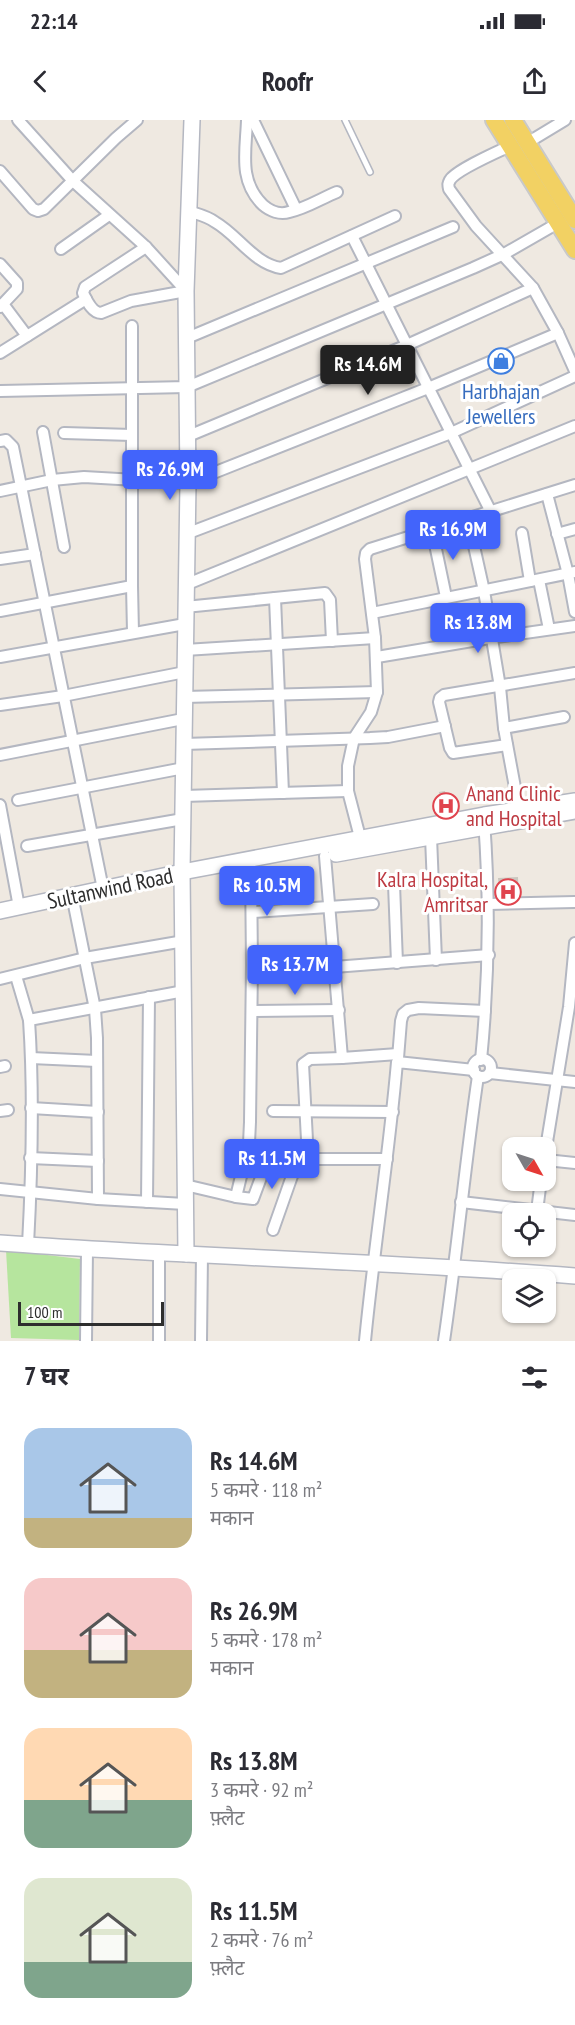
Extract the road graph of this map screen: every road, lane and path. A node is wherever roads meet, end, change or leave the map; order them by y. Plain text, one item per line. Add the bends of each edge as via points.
1 (18, 120) edge
2 (137, 120) edge
3 (192, 120) edge
4 (248, 120) edge
5 (253, 120) edge
6 (345, 120) edge
7 (494, 120) edge
8 (513, 120) edge
9 (565, 120) edge
10 (527, 143) junction
11 (510, 146) junction
12 (0, 171) edge
13 (370, 172) dead end
14 (539, 178) junction
15 (72, 181) junction
16 (337, 192) dead end
17 (296, 209) junction
18 (188, 212) junction
19 (109, 215) junction
20 (395, 216) dead end
21 (575, 220) edge
22 (558, 223) junction
23 (453, 227) dead end
24 (352, 236) junction
25 (146, 247) junction
26 (61, 249) dead end
27 (575, 250) edge
28 (504, 254) junction
29 (0, 264) edge
30 (366, 265) junction
31 (533, 288) junction
32 (186, 291) junction
33 (86, 299) junction
34 (386, 304) junction
35 (2, 305) edge
36 (132, 326) dead end
37 (558, 333) junction
38 (27, 336) junction
39 (187, 338) junction
40 (407, 345) junction
41 (0, 353) edge
42 (575, 371) edge
43 (575, 376) edge
44 (187, 387) junction
45 (131, 388) junction
46 (428, 388) junction
47 (0, 390) edge
48 (575, 426) edge
49 (43, 432) dead end
50 (64, 433) dead end
51 (451, 433) junction
52 (132, 435) junction
53 (186, 437) junction
54 (0, 441) edge
55 (470, 470) junction
56 (132, 478) junction
57 (52, 480) junction
58 (188, 483) junction
59 (575, 485) edge
60 (21, 487) junction
61 (0, 491) edge
62 (548, 494) junction
63 (491, 512) junction
64 (468, 519) junction
65 (432, 530) junction
66 (575, 530) edge
67 (522, 533) dead end
68 (186, 534) junction
69 (557, 534) junction
70 (64, 548) dead end
71 (34, 554) junction
72 (0, 560) edge
73 (571, 573) edge
74 (535, 580) junction
75 (185, 585) junction
76 (132, 586) junction
77 (484, 591) junction
78 (446, 597) junction
79 (275, 598) junction
80 (45, 604) junction
81 (185, 607) junction
82 (0, 611) edge
83 (575, 612) edge
84 (372, 613) junction
85 (185, 624) junction
86 (575, 626) edge
87 (549, 629) junction
88 (134, 632) junction
89 (375, 638) junction
90 (490, 638) junction
91 (332, 641) junction
92 (277, 644) junction
93 (53, 647) junction
94 (185, 650) junction
95 (0, 657) edge
96 (376, 657) junction
97 (184, 672) junction
98 (575, 673) edge
99 (500, 687) junction
100 (377, 692) junction
101 (279, 695) junction
102 (63, 696) junction
103 (184, 697) junction
104 (0, 705) edge
105 (564, 717) dead end
106 (183, 718) junction
107 (445, 726) junction
108 (504, 728) junction
109 (354, 738) junction
110 (72, 741) junction
111 (280, 741) junction
112 (184, 744) junction
113 (507, 745) junction
114 (0, 755) edge
115 (184, 768) junction
116 (82, 789) junction
117 (348, 791) junction
118 (283, 793) junction
119 (183, 796) junction
120 (18, 800) dead end
121 (575, 801) edge
122 (0, 805) edge
123 (519, 809) junction
124 (575, 811) edge
125 (183, 819) junction
126 (484, 822) junction
127 (92, 835) junction
128 (431, 837) junction
129 (361, 844) junction
130 (27, 846) dead end
131 (325, 856) junction
132 (251, 868) junction
133 (182, 877) junction
134 (394, 884) dead end
135 (102, 889) junction
136 (575, 902) edge
137 (373, 904) dead end
138 (489, 904) junction
139 (74, 905) junction
140 (19, 907) junction
141 (329, 907) junction
142 (0, 911) edge
143 (253, 912) junction
144 (0, 921) edge
145 (184, 940) junction
146 (575, 943) edge
147 (489, 956) junction
148 (85, 958) junction
149 (436, 960) junction
150 (397, 963) junction
151 (252, 965) junction
152 (334, 967) junction
153 (16, 976) junction
154 (0, 979) edge
155 (184, 991) junction
156 (149, 997) junction
157 (572, 1007) edge
158 (95, 1009) junction
159 (252, 1011) junction
160 (339, 1011) junction
161 (485, 1011) junction
162 (29, 1020) junction
163 (31, 1058) junction
164 (342, 1058) junction
165 (398, 1058) junction
166 (481, 1059) junction
167 (97, 1061) junction
168 (476, 1073) junction
169 (490, 1073) junction
170 (557, 1080) junction
171 (575, 1082) edge
172 (31, 1108) junction
173 (273, 1111) dead end
174 (98, 1112) junction
175 (305, 1112) junction
176 (393, 1112) junction
177 (548, 1137) edge
178 (30, 1158) junction
179 (303, 1159) junction
180 (387, 1159) junction
181 (98, 1161) junction
182 (556, 1161) edge
183 (575, 1163) edge
184 (185, 1185) junction
185 (0, 1189) edge
186 (31, 1192) junction
187 (236, 1197) junction
188 (98, 1199) junction
189 (461, 1202) junction
190 (147, 1203) junction
191 (185, 1204) junction
192 (502, 1207) edge
193 (556, 1213) edge
194 (575, 1215) edge
195 (273, 1230) dead end
196 (0, 1243) edge
197 (28, 1245) junction
198 (87, 1250) junction
199 (159, 1252) junction
200 (186, 1254) junction
201 (202, 1254) junction
202 (372, 1263) junction
203 (454, 1267) junction
204 (575, 1276) edge
205 (86, 1341) edge
206 (159, 1341) edge
207 (201, 1341) edge
208 (365, 1341) edge
209 (444, 1341) edge

1 - 15 street
2 - 15 street
3 - 18 main road
4 - 17 street via 248,183 266,208 278,213
5 - 17 street
6 - 13 lane
7 - 11 main road
8 - 10 main road
9 - 10 street
10 - 14 main road
11 - 14 main road
11 - 28 street via 459,172 448,183 476,226
12 - 15 street via 38,211 44,210
14 - 21 main road
14 - 22 main road
15 - 19 street
16 - 17 street
18 - 24 street via 216,222 260,260 281,268
18 - 32 main road
19 - 25 street
19 - 26 street
20 - 24 street
22 - 27 main road
22 - 28 street
23 - 30 street
24 - 30 street
25 - 32 street
25 - 33 street via 85,287
28 - 31 street
28 - 34 street
29 - 35 street via 17,283 17,289
30 - 34 street
30 - 39 street
31 - 37 street
31 - 40 street
32 - 33 street via 131,300 101,313 93,310
32 - 39 main road
33 - 38 street
34 - 40 street
34 - 44 street
35 - 38 street
36 - 45 street
37 - 42 street
37 - 46 street
38 - 41 street
39 - 44 main road
40 - 46 street
40 - 53 street
43 - 51 street
44 - 45 street
44 - 53 main road
45 - 47 street
45 - 52 street
46 - 51 street
46 - 58 street
48 - 55 street
49 - 57 street
50 - 52 street
51 - 55 street
51 - 68 street
52 - 56 street
53 - 58 main road
54 - 60 street via 6,440 13,447
55 - 63 street
55 - 75 street
56 - 57 street
56 - 58 street
56 - 76 street
57 - 60 street
57 - 70 street
58 - 68 main road
59 - 62 street
60 - 61 street
60 - 71 street
62 - 63 street
62 - 69 street
63 - 64 street
64 - 65 street
64 - 77 street
65 - 78 street
65 - 84 street via 366,553
66 - 69 street
67 - 74 street
68 - 75 main road
69 - 73 street
71 - 72 street
71 - 80 street
73 - 74 street
73 - 83 street
74 - 77 street
74 - 87 street
75 - 81 main road
76 - 80 street
76 - 88 street
77 - 78 street
77 - 90 street
78 - 84 street
79 - 81 street
79 - 91 street via 325,593 330,600
79 - 92 street
80 - 82 street
80 - 93 street
81 - 85 main road
84 - 89 street
85 - 88 street
85 - 94 main road
86 - 87 street
87 - 90 street
88 - 93 street
89 - 91 street
89 - 96 street
90 - 96 street
90 - 99 street
91 - 92 street
92 - 94 street
92 - 101 street
93 - 95 street
93 - 102 street
94 - 97 main road
96 - 100 street
97 - 102 street
97 - 103 main road
98 - 99 street
99 - 107 street via 444,695 439,702
99 - 108 street
100 - 101 street
100 - 109 street
101 - 103 street
101 - 111 street
102 - 104 street
102 - 110 street
103 - 106 main road
105 - 108 street
106 - 110 street
106 - 112 main road
107 - 109 street via 387,737
107 - 113 street via 455,754
108 - 113 street
109 - 111 street
109 - 117 street
110 - 114 street
110 - 116 street
111 - 112 street
111 - 118 street
112 - 115 main road
113 - 123 street
115 - 116 street
115 - 119 main road
116 - 120 street
116 - 127 street
117 - 118 street
117 - 129 street
118 - 119 street
119 - 125 main road
121 - 123 main road, Sultanwind Road
122 - 140 street
123 - 126 main road, Sultanwind Road
124 - 126 main road, Sultanwind Road
125 - 127 street
125 - 133 main road
126 - 128 main road, Sultanwind Road
126 - 129 main road, Sultanwind Road
126 - 138 street
127 - 130 street
127 - 135 street
128 - 129 main road, Sultanwind Road
128 - 149 street
129 - 131 main road, Sultanwind Road
129 - 133 main road, Sultanwind Road
131 - 132 main road, Sultanwind Road
131 - 141 street
132 - 133 main road, Sultanwind Road
132 - 143 street
133 - 135 main road, Sultanwind Road
133 - 139 main road, Sultanwind Road
133 - 145 main road
134 - 150 street
135 - 140 main road, Sultanwind Road
136 - 138 street
137 - 141 street
138 - 147 street
139 - 144 main road, Sultanwind Road
139 - 148 street
140 - 142 main road, Sultanwind Road
141 - 143 street
141 - 152 street
143 - 151 street
145 - 148 street
145 - 155 main road
146 - 157 street
147 - 149 street
147 - 161 street
148 - 153 street
148 - 158 street
149 - 150 street
150 - 152 street
151 - 152 street
151 - 159 street
152 - 160 street
153 - 154 street
153 - 162 street
155 - 156 street
155 - 184 main road
156 - 158 street
156 - 190 street
157 - 170 street
158 - 162 street
158 - 167 street
159 - 160 street
159 - 187 street via 249,1143
160 - 164 street
161 - 165 street via 408,1010 401,1021
161 - 166 street
162 - 163 street
163 - 167 street
163 - 172 street
164 - 165 street
164 - 175 street via 310,1059 303,1064
165 - 168 street
165 - 176 street
166 - 168 street via 475,1064
166 - 169 street via 490,1063
167 - 174 street
168 - 169 street via 484,1077
168 - 189 street
169 - 170 street
170 - 171 street
170 - 177 street
172 - 174 street
172 - 178 street
173 - 175 street
174 - 181 street
175 - 176 street
175 - 179 street
176 - 180 street
178 - 181 street
178 - 186 street
179 - 180 street
179 - 187 street via 268,1161 255,1197
179 - 195 street
180 - 202 street
181 - 188 street
182 - 183 street
184 - 187 street
184 - 191 main road
185 - 186 street
186 - 188 street
186 - 197 street
188 - 190 street
189 - 192 street
189 - 203 street
190 - 191 street
191 - 200 main road
193 - 194 street
196 - 197 main road
197 - 198 main road
198 - 199 main road
198 - 205 street
199 - 200 main road
199 - 206 street
200 - 201 main road
201 - 202 main road
201 - 207 street
202 - 203 main road
202 - 208 street
203 - 204 main road
203 - 209 street

